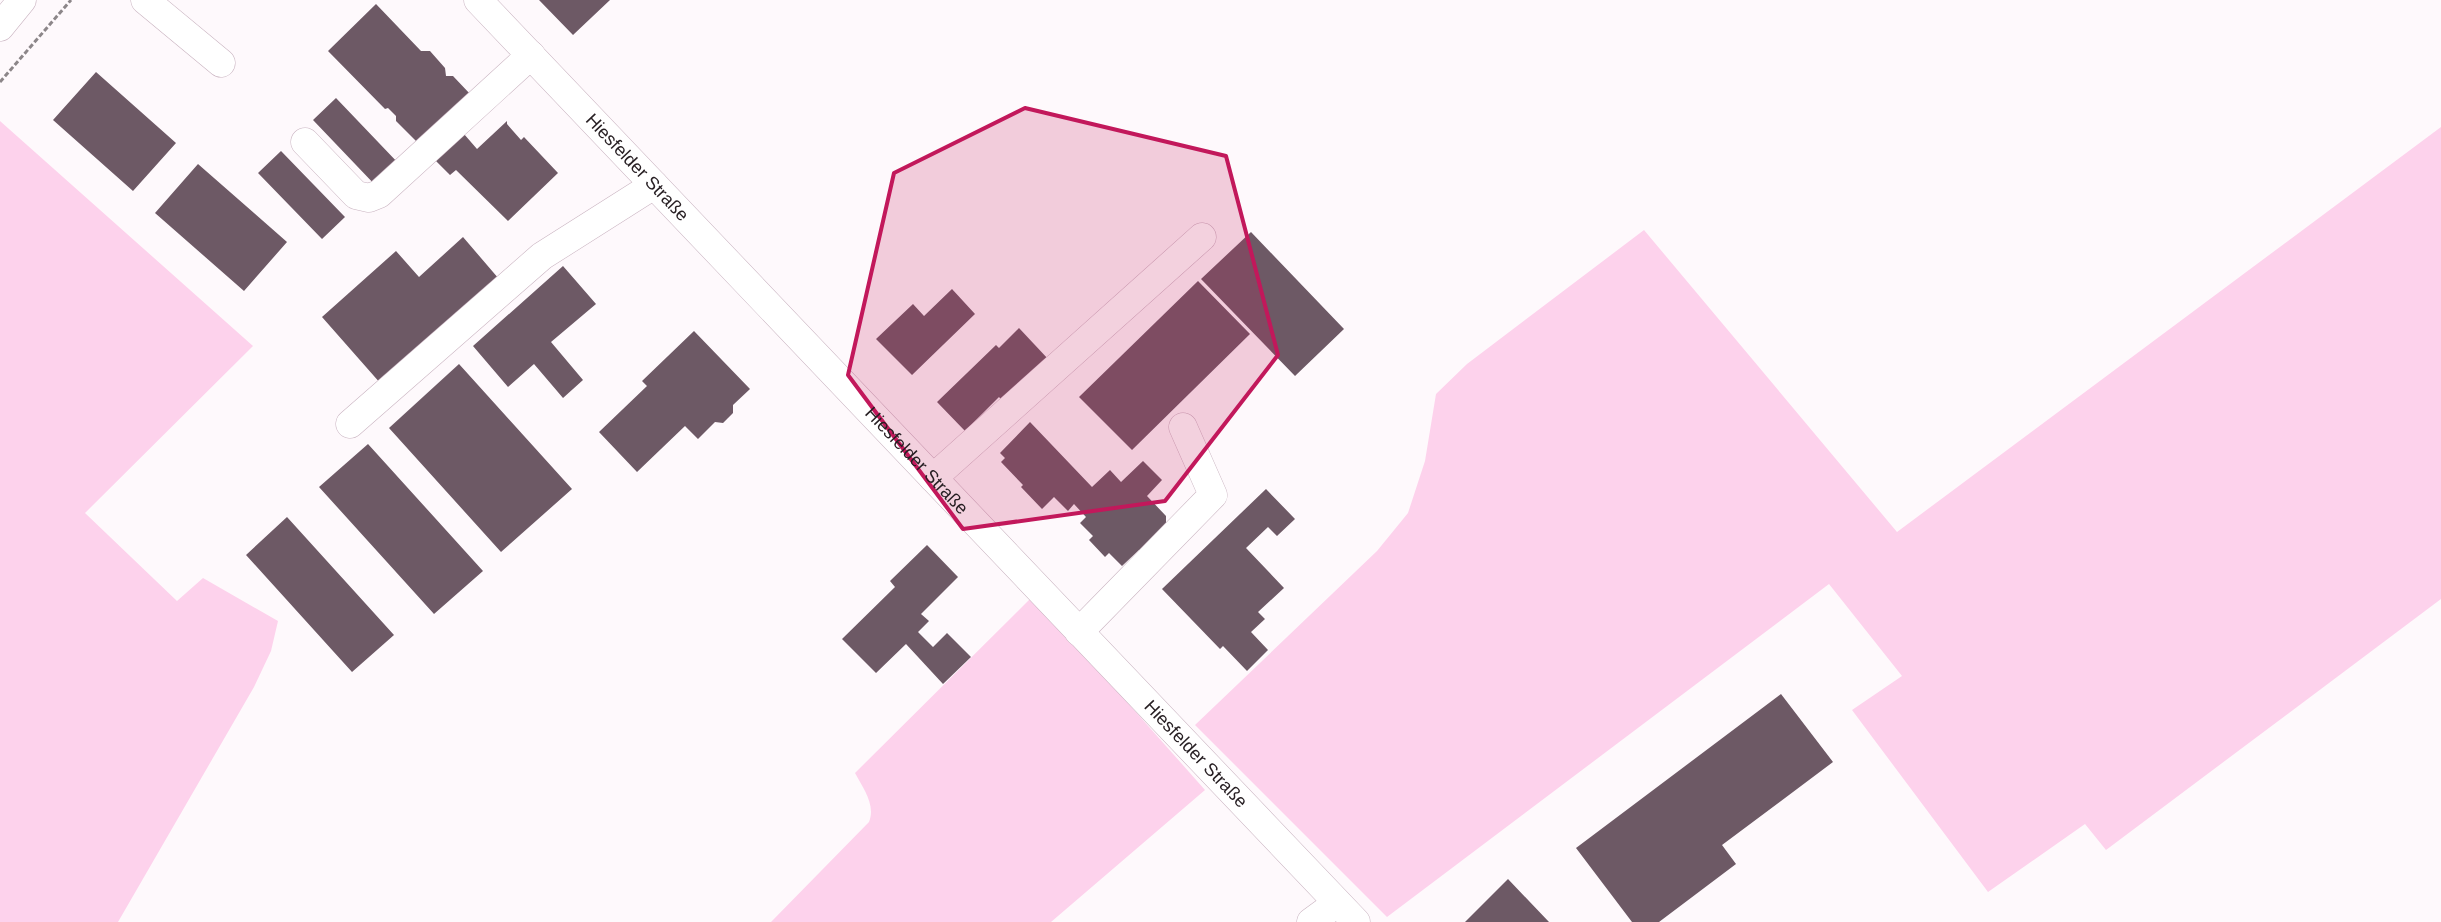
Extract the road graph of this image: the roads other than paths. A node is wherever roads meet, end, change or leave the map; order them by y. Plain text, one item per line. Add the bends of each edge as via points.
1 (22, 0) edge
2 (145, 0) edge
3 (478, 0) edge
4 (0, 27) edge
5 (531, 55) junction
6 (221, 64) dead end
7 (305, 142) dead end
8 (654, 184) junction
9 (1202, 237) dead end
10 (350, 424) dead end
11 (1183, 427) dead end
12 (933, 478) junction
13 (1079, 632) junction
14 (1337, 902) junction
15 (1311, 922) edge
16 (1356, 922) edge

1 - 4 street
2 - 6 street
3 - 5 street, Hiesfelder Straße
5 - 7 street via 379,194 370,198 356,194
5 - 8 street, Hiesfelder Straße
8 - 10 street via 542,256
8 - 12 street, Hiesfelder Straße
9 - 12 street
11 - 13 street via 1213,495
12 - 13 street, Hiesfelder Straße
13 - 14 street, Hiesfelder Straße
14 - 15 street
14 - 16 street, Hiesfelder Straße

